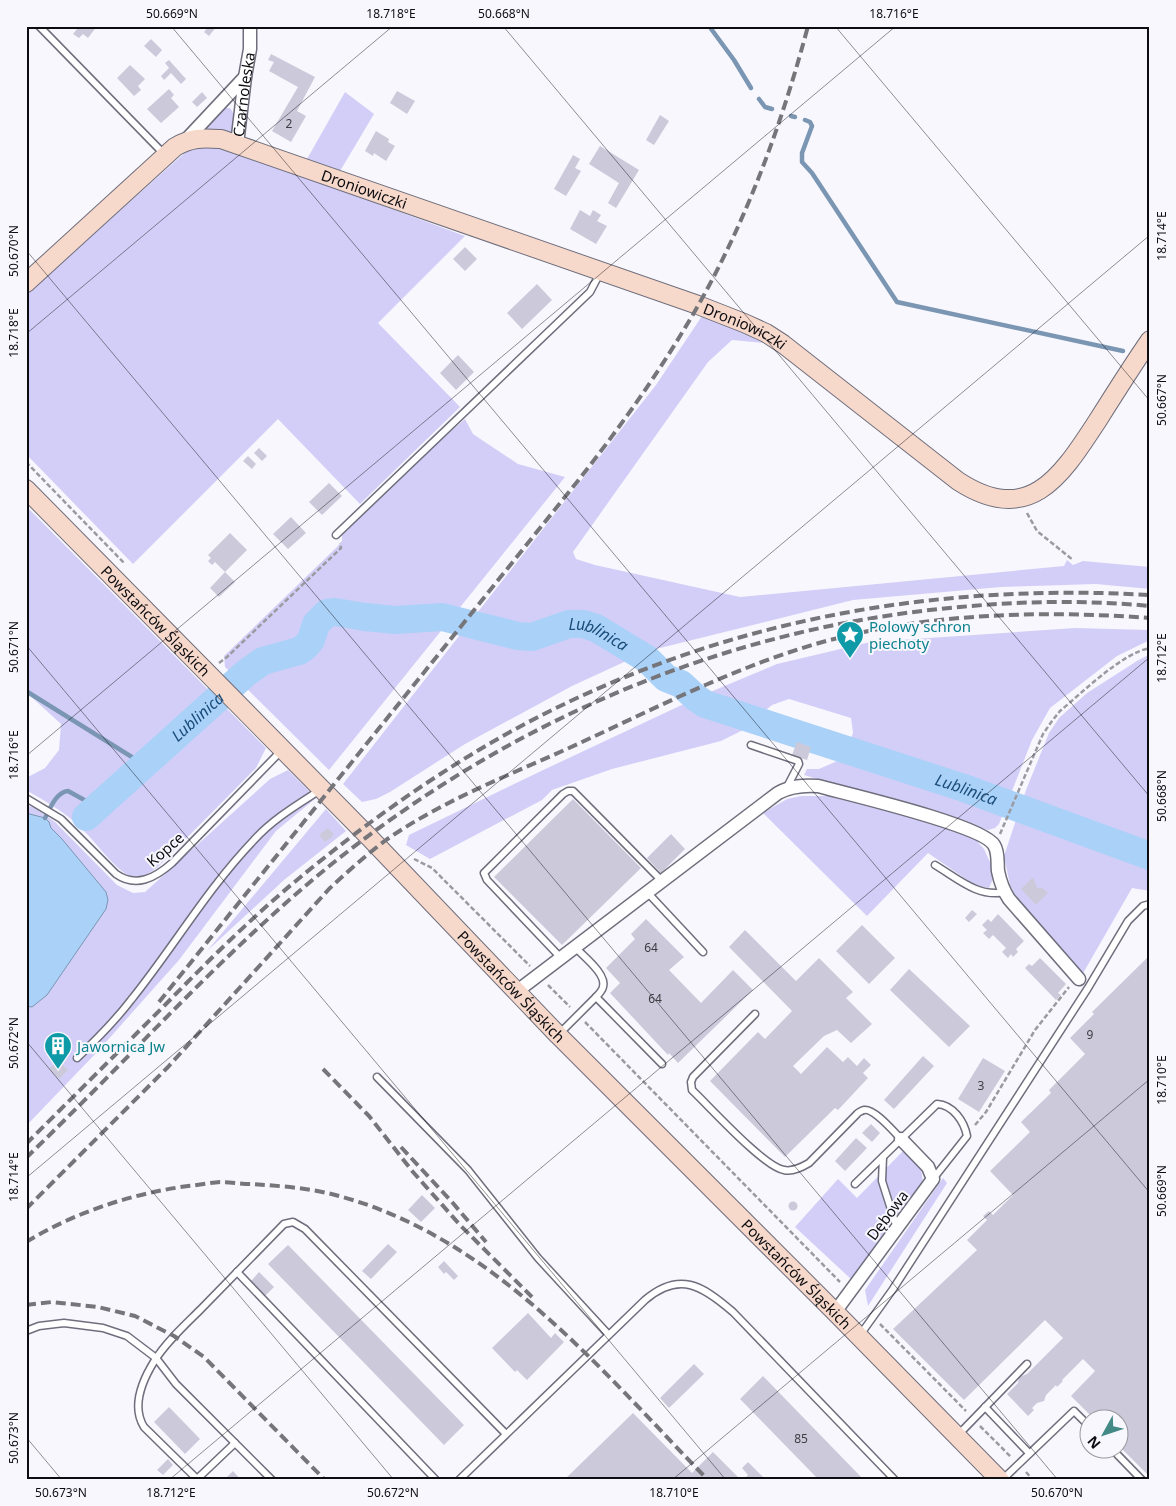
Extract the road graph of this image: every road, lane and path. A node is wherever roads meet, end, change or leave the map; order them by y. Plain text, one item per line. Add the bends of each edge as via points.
1 (39, 26) edge
2 (250, 26) edge
3 (245, 77) junction
4 (186, 140) junction
5 (238, 144) junction
6 (165, 155) junction
7 (600, 272) junction
8 (26, 283) edge
9 (1150, 340) edge
10 (26, 489) edge
11 (1020, 498) junction
12 (336, 535) joint
13 (1073, 560) dead end
14 (1150, 648) edge
15 (210, 676) junction
16 (751, 745) dead end
17 (283, 749) junction
18 (786, 788) junction
19 (321, 789) junction
20 (26, 798) edge
21 (994, 844) junction
22 (407, 856) dead end
23 (935, 865) dead end
24 (662, 881) junction
25 (647, 892) junction
26 (1004, 892) junction
27 (1150, 904) edge
28 (574, 948) junction
29 (703, 952) dead end
30 (561, 958) junction
31 (538, 975) junction
32 (1081, 981) junction
33 (516, 992) junction
34 (596, 997) junction
35 (754, 1014) dead end
36 (578, 1015) junction
37 (558, 1035) junction
38 (77, 1058) dead end
39 (662, 1064) dead end
40 (377, 1077) dead end
41 (966, 1136) junction
42 (901, 1139) junction
43 (883, 1157) junction
44 (933, 1179) junction
45 (855, 1184) dead end
46 (897, 1228) junction
47 (237, 1272) junction
48 (850, 1293) junction
49 (835, 1312) junction
50 (874, 1317) junction
51 (26, 1331) edge
52 (608, 1334) junction
53 (859, 1336) junction
54 (156, 1358) junction
55 (1027, 1364) dead end
56 (985, 1407) junction
57 (1078, 1415) edge
58 (973, 1419) junction
59 (506, 1434) junction
60 (957, 1436) junction
61 (235, 1443) junction
62 (1030, 1453) junction
63 (1121, 1458) edge
64 (1018, 1464) junction
65 (196, 1479) edge
66 (272, 1480) edge
67 (436, 1480) edge
68 (458, 1480) edge
69 (895, 1480) edge
70 (1001, 1480) edge
71 (1033, 1480) edge
72 (1142, 1480) edge

1 - 6 lane
2 - 3 street, Czarnoleska
3 - 4 street
3 - 5 street, Czarnoleska
4 - 5 main road, Czarnoleska via 221,139
4 - 6 main road
5 - 7 main road, Droniowiczki
6 - 8 main road
7 - 11 main road, Droniowiczki via 698,305 766,333 964,485 987,496
7 - 12 lane via 590,292
9 - 11 main road, Droniowiczki via 1067,466 1048,485
10 - 15 main road, Powstańców Śląskich
11 - 13 path via 1037,530
12 - 15 path via 340,548
14 - 21 path via 1123,659 1056,716 1043,734 1004,828
15 - 17 main road, Powstańców Śląskich
16 - 18 lane via 798,761
17 - 19 main road, Powstańców Śląskich
17 - 20 lane, Kopce via 172,863 143,881 123,879 54,813
18 - 21 street via 818,786 948,822 982,835
18 - 24 street
19 - 33 main road, Powstańców Śląskich
19 - 38 lane via 284,813 254,840 132,999
21 - 26 street
22 - 31 path via 432,868
23 - 26 lane via 981,892 995,895
24 - 25 street
24 - 30 lane via 578,796 568,791 563,794 484,873 486,880
25 - 28 street
25 - 29 lane
26 - 32 street
27 - 32 lane via 1143,906 1128,921
28 - 30 street
28 - 34 lane via 602,976 603,989
30 - 31 street
31 - 33 street
31 - 36 path
32 - 41 path via 1067,991 1035,1030 986,1112
32 - 50 lane
33 - 37 main road, Powstańców Śląskich
34 - 36 lane
34 - 39 lane
35 - 42 lane via 693,1077 690,1086 759,1156 777,1168 794,1170 802,1167 864,1110 876,1114
36 - 37 lane
36 - 48 path
37 - 49 main road, Powstańców Śląskich
40 - 52 lane via 468,1170 538,1258
41 - 42 lane via 965,1126 956,1114 937,1104
41 - 44 lane
42 - 43 lane
42 - 44 street via 928,1168
43 - 45 lane
43 - 46 lane via 882,1180
44 - 46 street, Dębowa
46 - 48 street, Dębowa
47 - 54 lane
47 - 59 lane via 284,1224 293,1222 305,1229
47 - 67 lane
48 - 49 street, Dębowa
49 - 53 main road, Powstańców Śląskich
50 - 53 lane
50 - 58 path
51 - 54 lane via 64,1323 102,1328 127,1336
52 - 59 lane
52 - 69 lane via 656,1290 679,1284 705,1290 733,1312
53 - 60 main road, Powstańców Śląskich
54 - 61 lane via 176,1384
54 - 65 lane via 137,1404 139,1420
55 - 56 lane
56 - 58 lane
56 - 62 lane
57 - 62 lane via 1074,1411
58 - 60 lane
58 - 64 path
59 - 68 lane
60 - 70 main road, Powstańców Śląskich
61 - 65 lane
61 - 66 lane
62 - 64 lane
63 - 72 lane
64 - 70 lane
64 - 71 path

